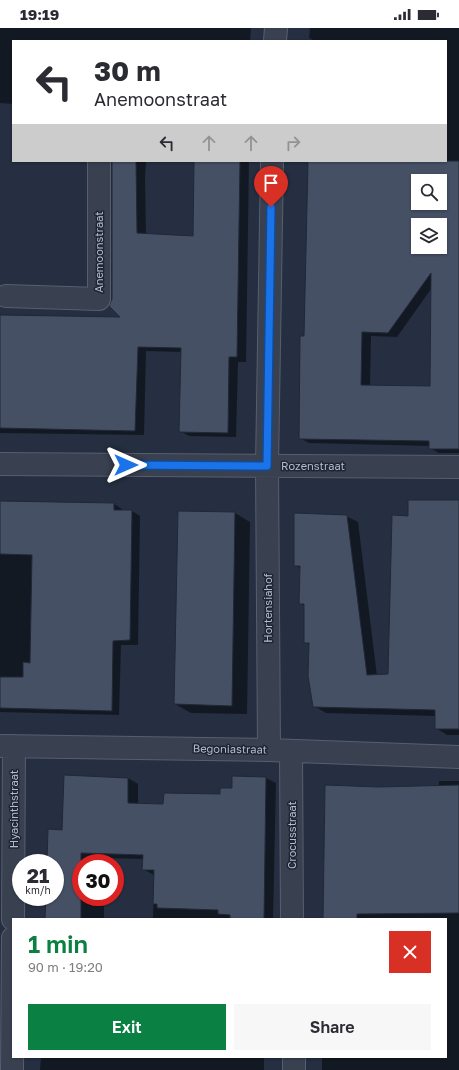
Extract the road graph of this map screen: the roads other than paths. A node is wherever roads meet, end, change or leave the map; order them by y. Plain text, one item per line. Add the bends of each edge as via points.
1 (276, 28) edge
2 (275, 40) edge
3 (99, 162) edge
4 (272, 162) edge
5 (6, 296) dead end
6 (0, 464) edge
7 (267, 466) junction
8 (459, 467) edge
9 (7, 746) edge
10 (269, 750) junction
11 (291, 751) junction
12 (459, 757) edge
13 (13, 918) edge
14 (292, 918) edge
15 (12, 1058) edge
16 (294, 1058) edge
17 (12, 1070) edge
18 (294, 1070) edge

1 - 2 street
3 - 5 street, Anemoonstraat via 99,299
4 - 7 street
6 - 7 street, Rozenstraat
7 - 8 street, Rozenstraat
7 - 10 street, Hortensiahof
9 - 10 street, Begoniastraat
9 - 13 street, Hyacinthstraat
10 - 11 street, Begoniastraat
11 - 12 street, Begoniastraat
11 - 14 street, Crocusstraat
15 - 17 street
16 - 18 street

